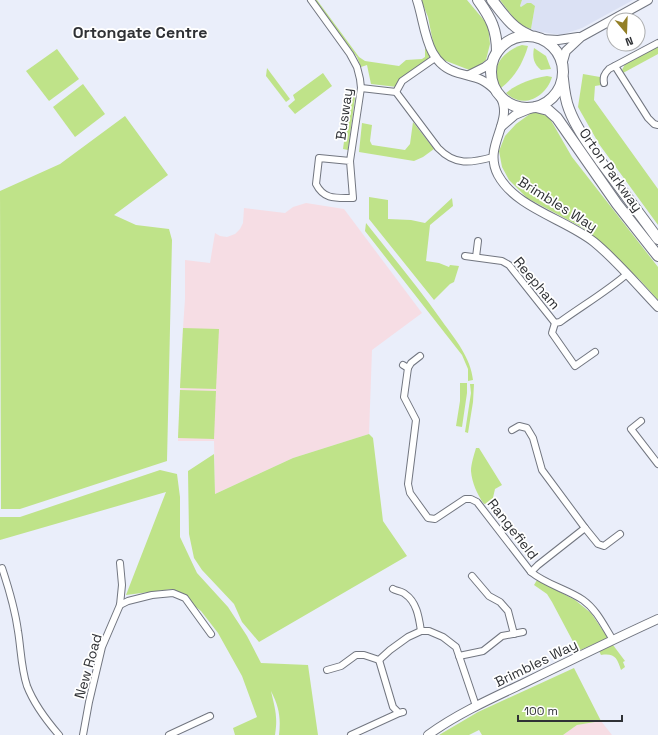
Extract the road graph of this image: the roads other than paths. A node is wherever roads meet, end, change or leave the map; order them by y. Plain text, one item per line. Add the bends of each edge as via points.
1 (311, 0) edge
2 (417, 0) edge
3 (478, 0) edge
4 (492, 0) edge
5 (648, 0) edge
6 (530, 36) junction
7 (581, 37) junction
8 (541, 39) junction
9 (658, 43) edge
10 (495, 57) junction
11 (435, 58) junction
12 (562, 65) junction
13 (615, 66) junction
14 (468, 75) junction
15 (563, 77) junction
16 (604, 83) dead end
17 (361, 88) junction
18 (396, 92) junction
19 (498, 94) junction
20 (534, 107) junction
21 (658, 125) edge
22 (500, 127) junction
23 (493, 157) junction
24 (350, 161) junction
25 (658, 239) edge
26 (478, 240) dead end
27 (465, 256) dead end
28 (658, 256) edge
29 (476, 257) junction
30 (627, 274) junction
31 (658, 307) edge
32 (555, 323) junction
33 (595, 352) dead end
34 (420, 356) dead end
35 (641, 421) dead end
36 (512, 430) dead end
37 (658, 464) edge
38 (585, 528) junction
39 (620, 534) dead end
40 (120, 563) dead end
41 (2, 568) dead end
42 (531, 572) junction
43 (472, 576) dead end
44 (393, 589) dead end
45 (120, 605) junction
46 (658, 619) edge
47 (421, 631) junction
48 (523, 632) dead end
49 (211, 634) dead end
50 (514, 634) junction
51 (613, 640) junction
52 (459, 656) junction
53 (378, 660) junction
54 (327, 670) dead end
55 (476, 706) junction
56 (210, 716) dead end
57 (59, 735) edge
58 (83, 735) edge
59 (169, 735) edge
60 (351, 735) edge
61 (428, 735) edge

1 - 17 street, Busway via 350,54
2 - 11 street via 428,44
3 - 10 main road via 495,30
4 - 6 main road via 519,32
5 - 7 street
6 - 8 main road
6 - 10 main road via 503,45
7 - 8 street
7 - 12 street via 566,52
8 - 12 main road via 555,49
9 - 13 street
10 - 14 street via 477,72
10 - 19 main road via 491,72 492,82
11 - 14 street via 452,71
11 - 18 street via 402,81
12 - 15 main road
13 - 16 street via 605,73
13 - 21 street via 648,118
14 - 19 street via 484,81
15 - 20 main road via 556,93 547,102
15 - 25 main road, Orton Parkway via 565,97 575,123 626,198
17 - 18 street
17 - 24 street, Busway
18 - 23 street via 444,154 451,159 475,162
19 - 20 main road via 505,101 518,107
19 - 22 street, Brimbles Way via 505,108
20 - 22 street via 515,115
20 - 28 main road, Orton Parkway via 548,110 557,118 617,204
22 - 23 street, Brimbles Way
23 - 30 street, Brimbles Way via 497,173 508,188 521,199 589,238
24 - 24 street, Busway via 353,198 322,194 316,184 319,158
26 - 29 street
27 - 29 street, Reepham
29 - 32 street, Reepham via 509,264
30 - 31 street, Brimbles Way
30 - 32 street, Reepham via 610,288
32 - 33 street, Reepham via 552,333 576,366
34 - 42 street, Rangefield via 405,366 404,397 416,420 408,484 410,493 428,518 435,518 465,499 477,502
35 - 37 street via 631,429
36 - 38 street via 518,426 527,428 533,438 542,470
38 - 39 street via 598,544 604,546
38 - 42 street
40 - 45 street, New Road
41 - 57 street via 16,618 27,685 40,711
42 - 51 street via 541,580 584,600 594,610
43 - 50 street via 489,596 500,602 508,611
44 - 47 street via 405,594 414,605 419,615
45 - 49 street via 152,595 173,593 185,598
45 - 58 street, New Road via 102,647
46 - 51 street, Brimbles Way
47 - 52 street via 429,631 443,637 456,646
47 - 53 street via 408,637
48 - 50 street
50 - 52 street via 502,636 483,651
51 - 55 street, Brimbles Way
52 - 55 street
53 - 54 street via 364,655 356,656 341,666
53 - 60 street via 393,707 401,712
55 - 61 street, Brimbles Way
56 - 59 street

